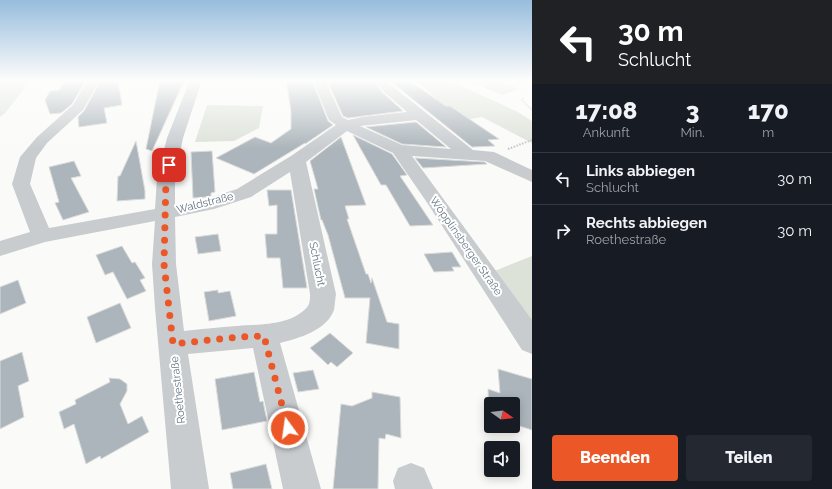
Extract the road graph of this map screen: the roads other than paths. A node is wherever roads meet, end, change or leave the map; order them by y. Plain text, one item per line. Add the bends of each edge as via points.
1 (80, 103) edge
2 (188, 103) edge
3 (329, 103) edge
4 (405, 103) edge
5 (419, 115) junction
6 (346, 125) junction
7 (399, 150) junction
8 (465, 154) junction
9 (297, 160) junction
10 (532, 177) edge
11 (164, 213) junction
12 (42, 236) junction
13 (0, 249) edge
14 (264, 336) junction
15 (532, 342) edge
16 (173, 344) junction
17 (190, 489) edge
18 (302, 489) edge

1 - 12 street via 28,157 21,184
2 - 11 street, Roethestraße via 175,138 166,178
3 - 6 street, Wöpplinsberger Straße via 336,120
4 - 5 street
5 - 6 street
5 - 8 street
6 - 7 street, Wöpplinsberger Straße
6 - 9 street, Waldstraße
7 - 8 street, Wöpplinsberger Straße
7 - 15 street, Wöpplinsberger Straße
8 - 10 street, Wöpplinsberger Straße via 488,156
9 - 11 street, Waldstraße via 244,193 207,205
9 - 14 street, Schlucht via 323,294 321,309 296,328
11 - 12 street, Waldstraße
11 - 16 street, Roethestraße via 164,264
12 - 13 street, Waldstraße
14 - 16 street, Schlucht
14 - 18 street
16 - 17 street, Roethestraße

